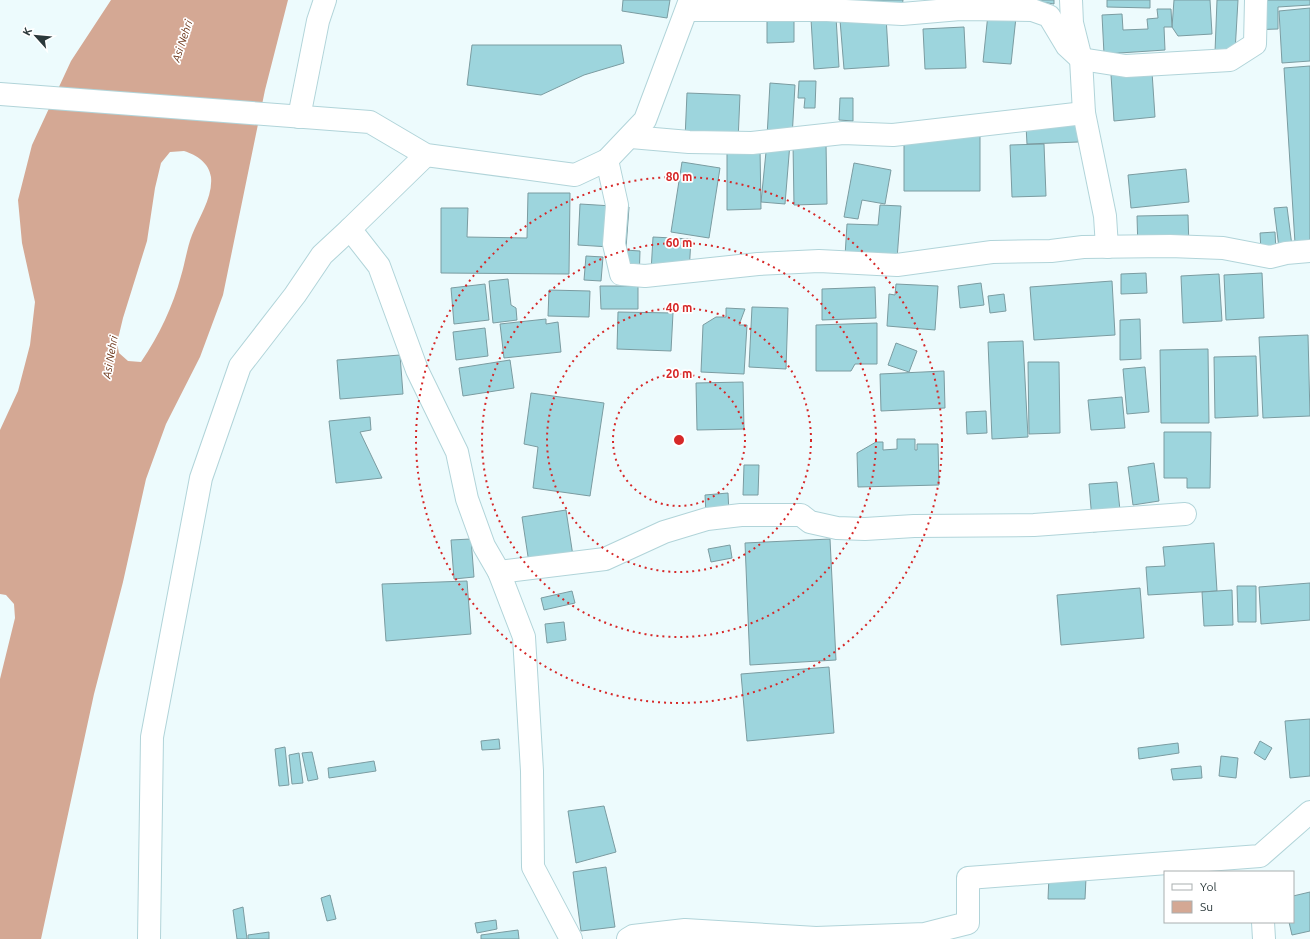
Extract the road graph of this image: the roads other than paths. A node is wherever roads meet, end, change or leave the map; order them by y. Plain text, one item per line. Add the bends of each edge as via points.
1 (325, 0) edge
2 (1071, 0) edge
3 (1256, 0) edge
4 (688, 5) edge
5 (1081, 59) junction
6 (0, 94) edge
7 (1084, 112) junction
8 (299, 117) junction
9 (631, 137) junction
10 (426, 155) junction
11 (607, 160) junction
12 (350, 230) junction
13 (1107, 247) junction
14 (1310, 252) edge
15 (1185, 514) dead end
16 (499, 572) junction
17 (1310, 812) edge
18 (1260, 864) edge
19 (1263, 923) edge
20 (149, 939) edge
21 (571, 939) edge
22 (628, 939) edge
23 (1264, 939) edge

1 - 8 street via 318,22
2 - 5 street via 1072,23
3 - 5 street via 1255,44 1230,60 1126,66
4 - 5 street via 902,14 960,9 1032,10 1048,16 1067,46
4 - 9 street via 645,120
5 - 7 street
6 - 8 street
7 - 9 street via 893,135 843,133 752,143 689,142
7 - 13 street via 1105,216
8 - 10 street via 370,122
9 - 11 street
10 - 11 street via 575,175
10 - 12 street
11 - 13 street via 617,205 614,244 621,274 644,276 758,264 819,261 897,265 992,252
12 - 16 street via 379,266 417,370 457,452 467,499 484,546
12 - 20 street via 322,255 240,366 201,478 152,738
13 - 14 street via 1223,248 1270,257
15 - 16 street via 1034,525 864,529 837,528 810,522 801,515 740,515 707,519 664,532 605,558
16 - 21 street via 524,637 532,771 533,867
17 - 18 street
18 - 22 street via 968,878 968,923 925,934 816,938 686,930 633,936
19 - 23 street

